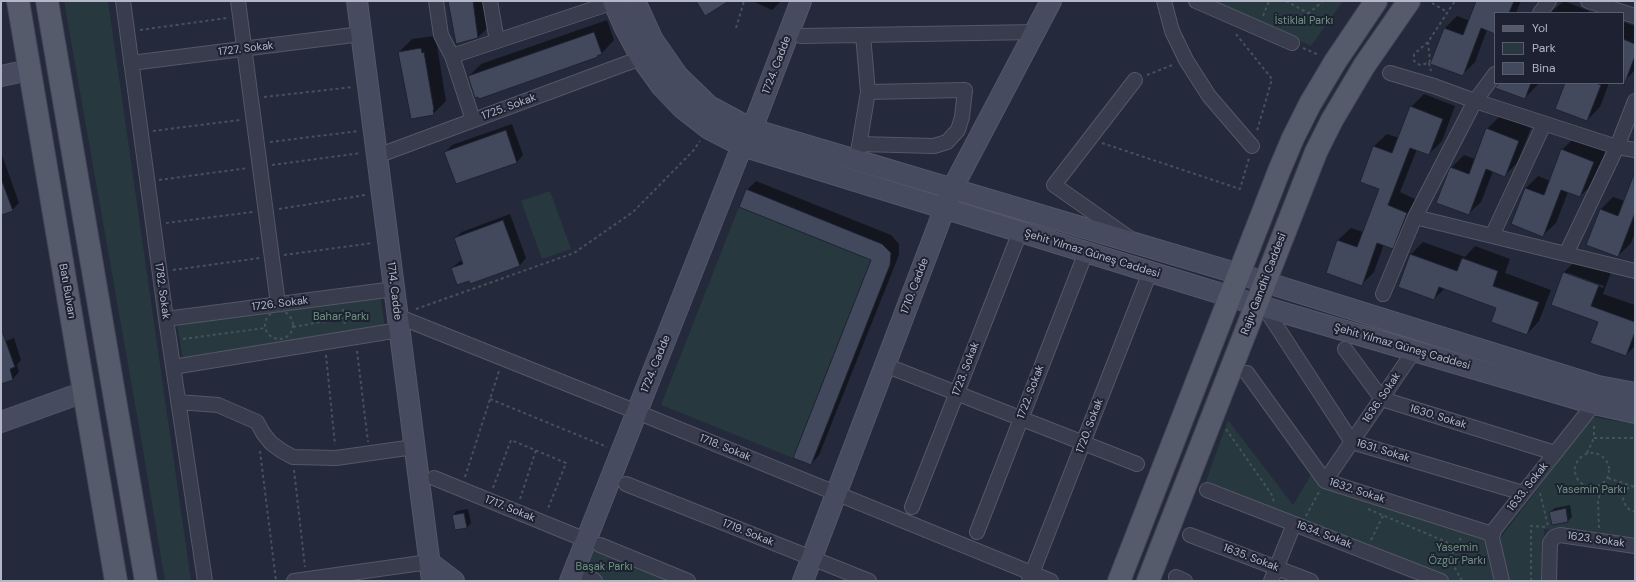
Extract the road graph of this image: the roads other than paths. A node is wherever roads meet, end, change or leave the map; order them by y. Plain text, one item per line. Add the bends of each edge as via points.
1 (18, 1) edge
2 (47, 1) edge
3 (123, 1) edge
4 (238, 1) edge
5 (357, 1) edge
6 (436, 1) edge
7 (490, 1) edge
8 (635, 1) edge
9 (801, 1) edge
10 (1051, 1) edge
11 (1164, 1) edge
12 (1196, 1) edge
13 (1376, 1) edge
14 (1409, 1) edge
15 (1549, 1) edge
16 (1588, 1) edge
17 (614, 2) edge
18 (1541, 12) edge
19 (1634, 14) edge
20 (1034, 32) junction
21 (361, 34) junction
22 (863, 35) junction
23 (801, 36) dead end
24 (497, 41) junction
25 (1292, 43) road end
26 (244, 49) junction
27 (452, 56) junction
28 (641, 58) junction
29 (131, 63) junction
30 (29, 70) junction
31 (1390, 73) dead end
32 (1494, 75) edge
33 (1, 76) edge
34 (1135, 80) road end
35 (868, 92) junction
36 (1475, 101) junction
37 (1635, 101) edge
38 (473, 120) junction
39 (1544, 124) junction
40 (752, 129) junction
41 (742, 146) junction
42 (1252, 146) road end
43 (1617, 147) junction
44 (1635, 150) edge
45 (858, 152) junction
46 (377, 156) junction
47 (952, 189) junction
48 (944, 209) junction
49 (1416, 217) junction
50 (1020, 232) junction
51 (1492, 236) junction
52 (1140, 245) junction
53 (1086, 252) junction
54 (1566, 254) junction
55 (1635, 271) edge
56 (1150, 272) junction
57 (1238, 274) junction
58 (1264, 282) junction
59 (394, 289) junction
60 (1383, 294) dead end
61 (1230, 296) junction
62 (278, 304) junction
63 (1260, 305) junction
64 (166, 319) junction
65 (398, 323) junction
66 (1345, 348) dead end
67 (1414, 351) junction
68 (885, 365) junction
69 (173, 366) junction
70 (1247, 373) dead end
71 (84, 392) junction
72 (957, 393) junction
73 (1635, 393) edge
74 (1382, 399) junction
75 (178, 402) junction
76 (1594, 404) junction
77 (637, 412) junction
78 (1635, 413) edge
79 (1021, 418) junction
80 (1, 422) edge
81 (1352, 442) junction
82 (1083, 443) junction
83 (414, 447) junction
84 (1555, 453) junction
85 (1137, 464) dead end
86 (434, 478) dead end
87 (1325, 482) junction
88 (626, 484) dead end
89 (1207, 490) dead end
90 (836, 493) junction
91 (1523, 493) junction
92 (912, 507) dead end
93 (1291, 523) junction
94 (977, 532) dead end
95 (1492, 534) junction
96 (1190, 535) dead end
97 (593, 543) junction
98 (1635, 546) edge
99 (812, 558) junction
100 (1276, 568) junction
101 (431, 571) edge
102 (1030, 577) edge
103 (584, 579) edge
104 (300, 580) edge
105 (116, 581) edge
106 (146, 581) edge
107 (205, 581) edge
108 (454, 581) edge
109 (688, 581) edge
110 (803, 581) edge
111 (869, 581) edge
112 (1051, 581) edge
113 (1119, 581) edge
114 (1148, 581) edge
115 (1271, 581) edge
116 (1311, 581) edge
117 (1441, 581) edge
118 (1502, 581) edge
119 (1549, 581) edge

1 - 30 main road, Batı Bulvarı
2 - 106 main road
3 - 29 street, 1782. Sokak
4 - 26 street
5 - 21 main road, 1714. Cadde
6 - 27 street via 441,35
7 - 24 street
8 - 40 main road, Şehit Yılmaz Güneş Caddesi via 653,40 687,85 709,106
9 - 40 main road, 1724. Cadde
10 - 20 main road, 1710. Cadde
11 - 42 street via 1172,31 1186,60 1209,96
12 - 25 street
13 - 57 main road via 1310,104 1293,138
14 - 58 main road, Rajiv Gandhi Caddesi via 1364,66 1332,120 1307,174
15 - 18 street
16 - 19 street
17 - 24 street
17 - 28 main road, Şehit Yılmaz Güneş Caddesi
20 - 22 street
20 - 47 main road, 1710. Cadde
21 - 26 street, 1727. Sokak
21 - 46 main road, 1714. Cadde
22 - 23 street
22 - 35 street
24 - 27 street
26 - 29 street, 1727. Sokak
26 - 62 street
27 - 38 street
28 - 38 street, 1725. Sokak
28 - 41 main road, Şehit Yılmaz Güneş Caddesi via 672,98 709,129
29 - 64 street, 1782. Sokak
30 - 33 main road
30 - 71 main road, Batı Bulvarı
31 - 36 street
32 - 36 street
34 - 52 street via 1054,185
35 - 45 street
35 - 45 street via 965,90 958,130 946,142 934,146
36 - 39 street
36 - 49 street
37 - 43 street
38 - 46 street, 1725. Sokak
39 - 43 street
39 - 51 street
40 - 45 main road, Şehit Yılmaz Güneş Caddesi
41 - 48 main road, Şehit Yılmaz Güneş Caddesi
41 - 77 main road, 1724. Cadde
43 - 44 street
43 - 54 street
45 - 47 main road, Şehit Yılmaz Güneş Caddesi
46 - 59 main road, 1714. Cadde
47 - 48 main road, 1710. Cadde
47 - 52 main road, Şehit Yılmaz Güneş Caddesi
48 - 50 main road, Şehit Yılmaz Güneş Caddesi
48 - 68 main road, 1710. Cadde
49 - 51 street
49 - 60 street
50 - 53 main road, Şehit Yılmaz Güneş Caddesi
50 - 72 street, 1723. Sokak
51 - 54 street
52 - 57 main road, Şehit Yılmaz Güneş Caddesi
53 - 56 main road, Şehit Yılmaz Güneş Caddesi
53 - 79 street, 1722. Sokak
54 - 55 street
56 - 61 main road, Şehit Yılmaz Güneş Caddesi
56 - 82 street, 1720. Sokak
57 - 58 main road, Şehit Yılmaz Güneş Caddesi
57 - 61 main road
58 - 63 main road, Rajiv Gandhi Caddesi
58 - 73 main road, Şehit Yılmaz Güneş Caddesi via 1598,386
59 - 62 street, 1726. Sokak
59 - 65 main road, 1714. Cadde
61 - 63 main road, Şehit Yılmaz Güneş Caddesi
61 - 113 main road
62 - 64 street, 1726. Sokak
63 - 67 main road, Şehit Yılmaz Güneş Caddesi
63 - 81 street, 1631. Sokak
63 - 114 main road, Rajiv Gandhi Caddesi via 1214,412
64 - 69 street, 1782. Sokak
65 - 69 street via 351,338
65 - 77 street, 1718. Sokak via 504,358
65 - 83 main road, 1714. Cadde
66 - 74 street
67 - 74 street, 1636. Sokak
67 - 76 main road, Şehit Yılmaz Güneş Caddesi
68 - 72 street
68 - 90 main road, 1710. Cadde
69 - 75 street, 1782. Sokak
70 - 87 street, 1632. Sokak
71 - 80 main road
71 - 105 main road, Batı Bulvarı
72 - 79 street
72 - 92 street, 1723. Sokak
74 - 81 street, 1636. Sokak
74 - 84 street, 1630. Sokak
75 - 83 street via 218,405 257,422 271,443 293,457 336,458
75 - 107 street, 1782. Sokak
76 - 78 main road, Şehit Yılmaz Güneş Caddesi
76 - 84 street, 1633. Sokak
77 - 90 street, 1718. Sokak
77 - 97 main road, 1724. Cadde via 621,453
79 - 82 street
79 - 94 street, 1722. Sokak
81 - 87 street, 1636. Sokak
81 - 91 street, 1631. Sokak
82 - 85 street
82 - 102 street, 1720. Sokak
83 - 101 main road, 1714. Cadde
84 - 91 street, 1633. Sokak
86 - 97 street, 1717. Sokak
87 - 95 street, 1632. Sokak
88 - 99 street, 1719. Sokak
89 - 93 street, 1634. Sokak
90 - 99 main road, 1710. Cadde
90 - 102 street, 1718. Sokak
91 - 95 street, 1633. Sokak
93 - 100 street
93 - 117 street, 1634. Sokak
95 - 118 street
96 - 100 street, 1635. Sokak
97 - 103 main road, 1724. Cadde
97 - 109 street, 1717. Sokak
98 - 119 street, 1623. Sokak via 1560,535 1554,537 1550,543
99 - 110 main road, 1710. Cadde
99 - 111 street, 1719. Sokak
100 - 115 street
100 - 116 street, 1635. Sokak
101 - 104 street
101 - 108 main road
102 - 112 street, 1718. Sokak

